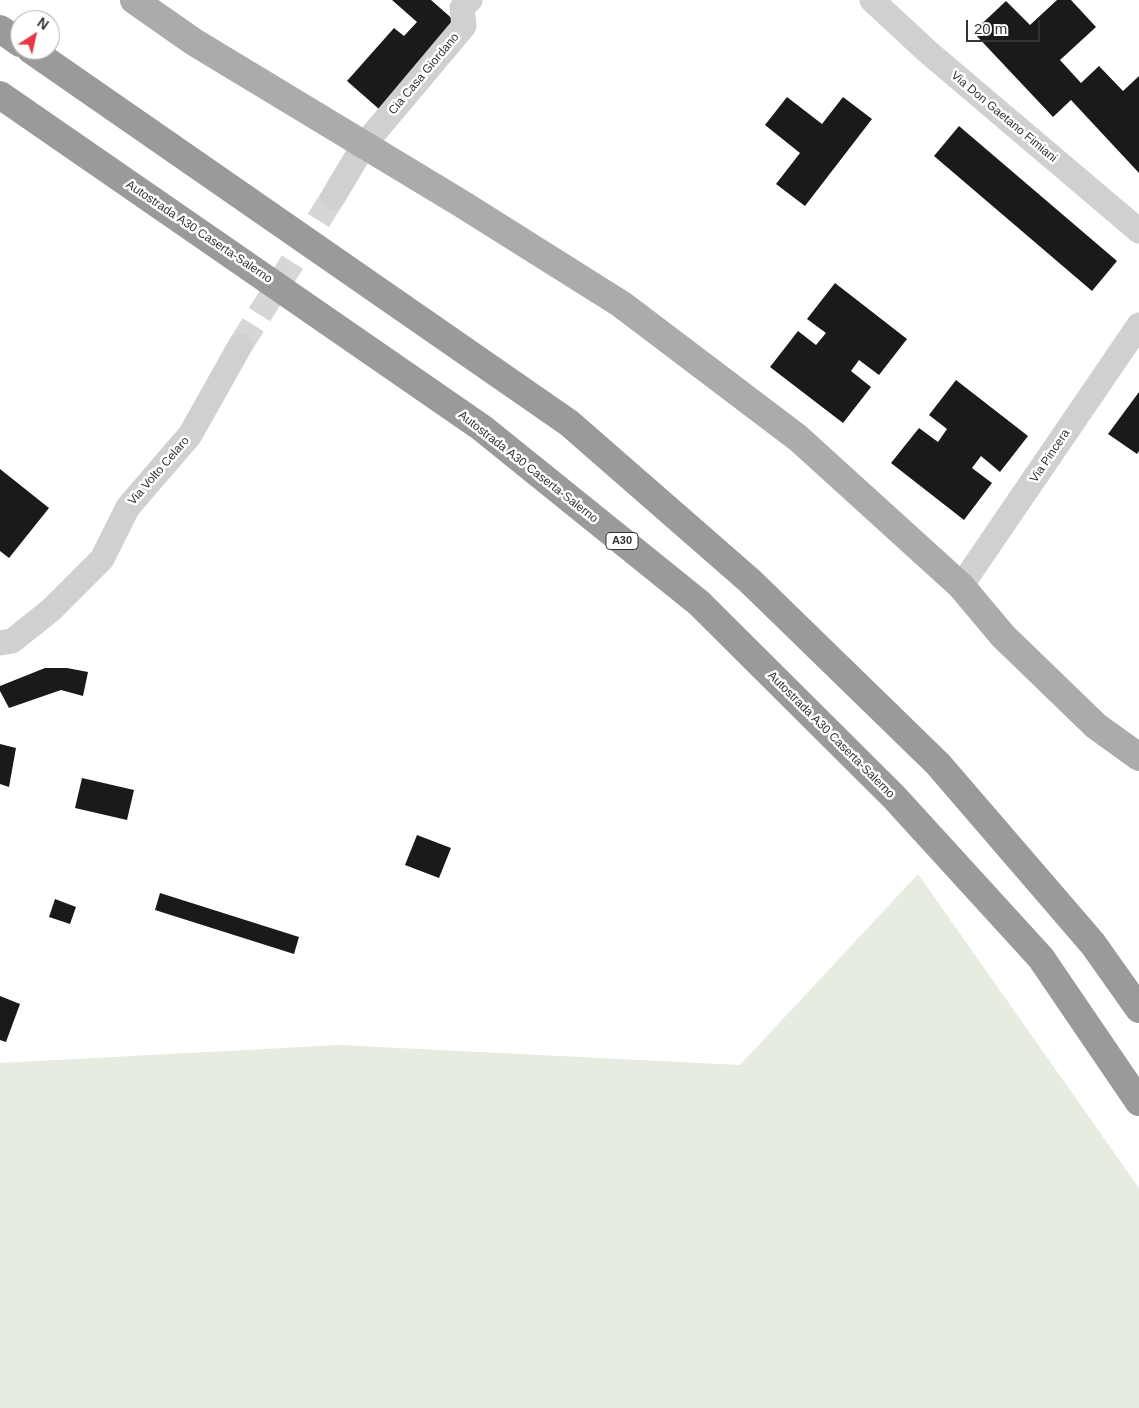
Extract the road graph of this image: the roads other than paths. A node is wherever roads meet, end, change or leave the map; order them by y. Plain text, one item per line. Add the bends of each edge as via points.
1 (134, 0) edge
2 (470, 0) edge
3 (872, 0) edge
4 (45, 60) edge
5 (0, 95) edge
6 (364, 145) junction
7 (333, 197) tunnel mouth
8 (1139, 231) edge
9 (1139, 325) edge
10 (240, 346) tunnel mouth
11 (961, 586) junction
12 (0, 643) edge
13 (1139, 757) edge
14 (1139, 1009) edge
15 (1139, 1102) edge

1 - 6 main road via 194,42
2 - 6 street, Cia Casa Giordano via 462,8 464,26
3 - 8 street, Via Don Gaetano Fimiani via 928,52
4 - 14 highway via 569,423 750,581 938,764 1093,944
5 - 15 highway, Autostrada A30 Caserta-Salerno / A30 via 482,428 699,604 894,797 1041,958
6 - 7 street
6 - 11 main road via 621,304 798,438
9 - 11 street, Via Pincera
10 - 12 street, Via Volto Celaro via 190,435 128,507 102,558 51,610 12,641
11 - 13 main road via 1003,636 1096,726

